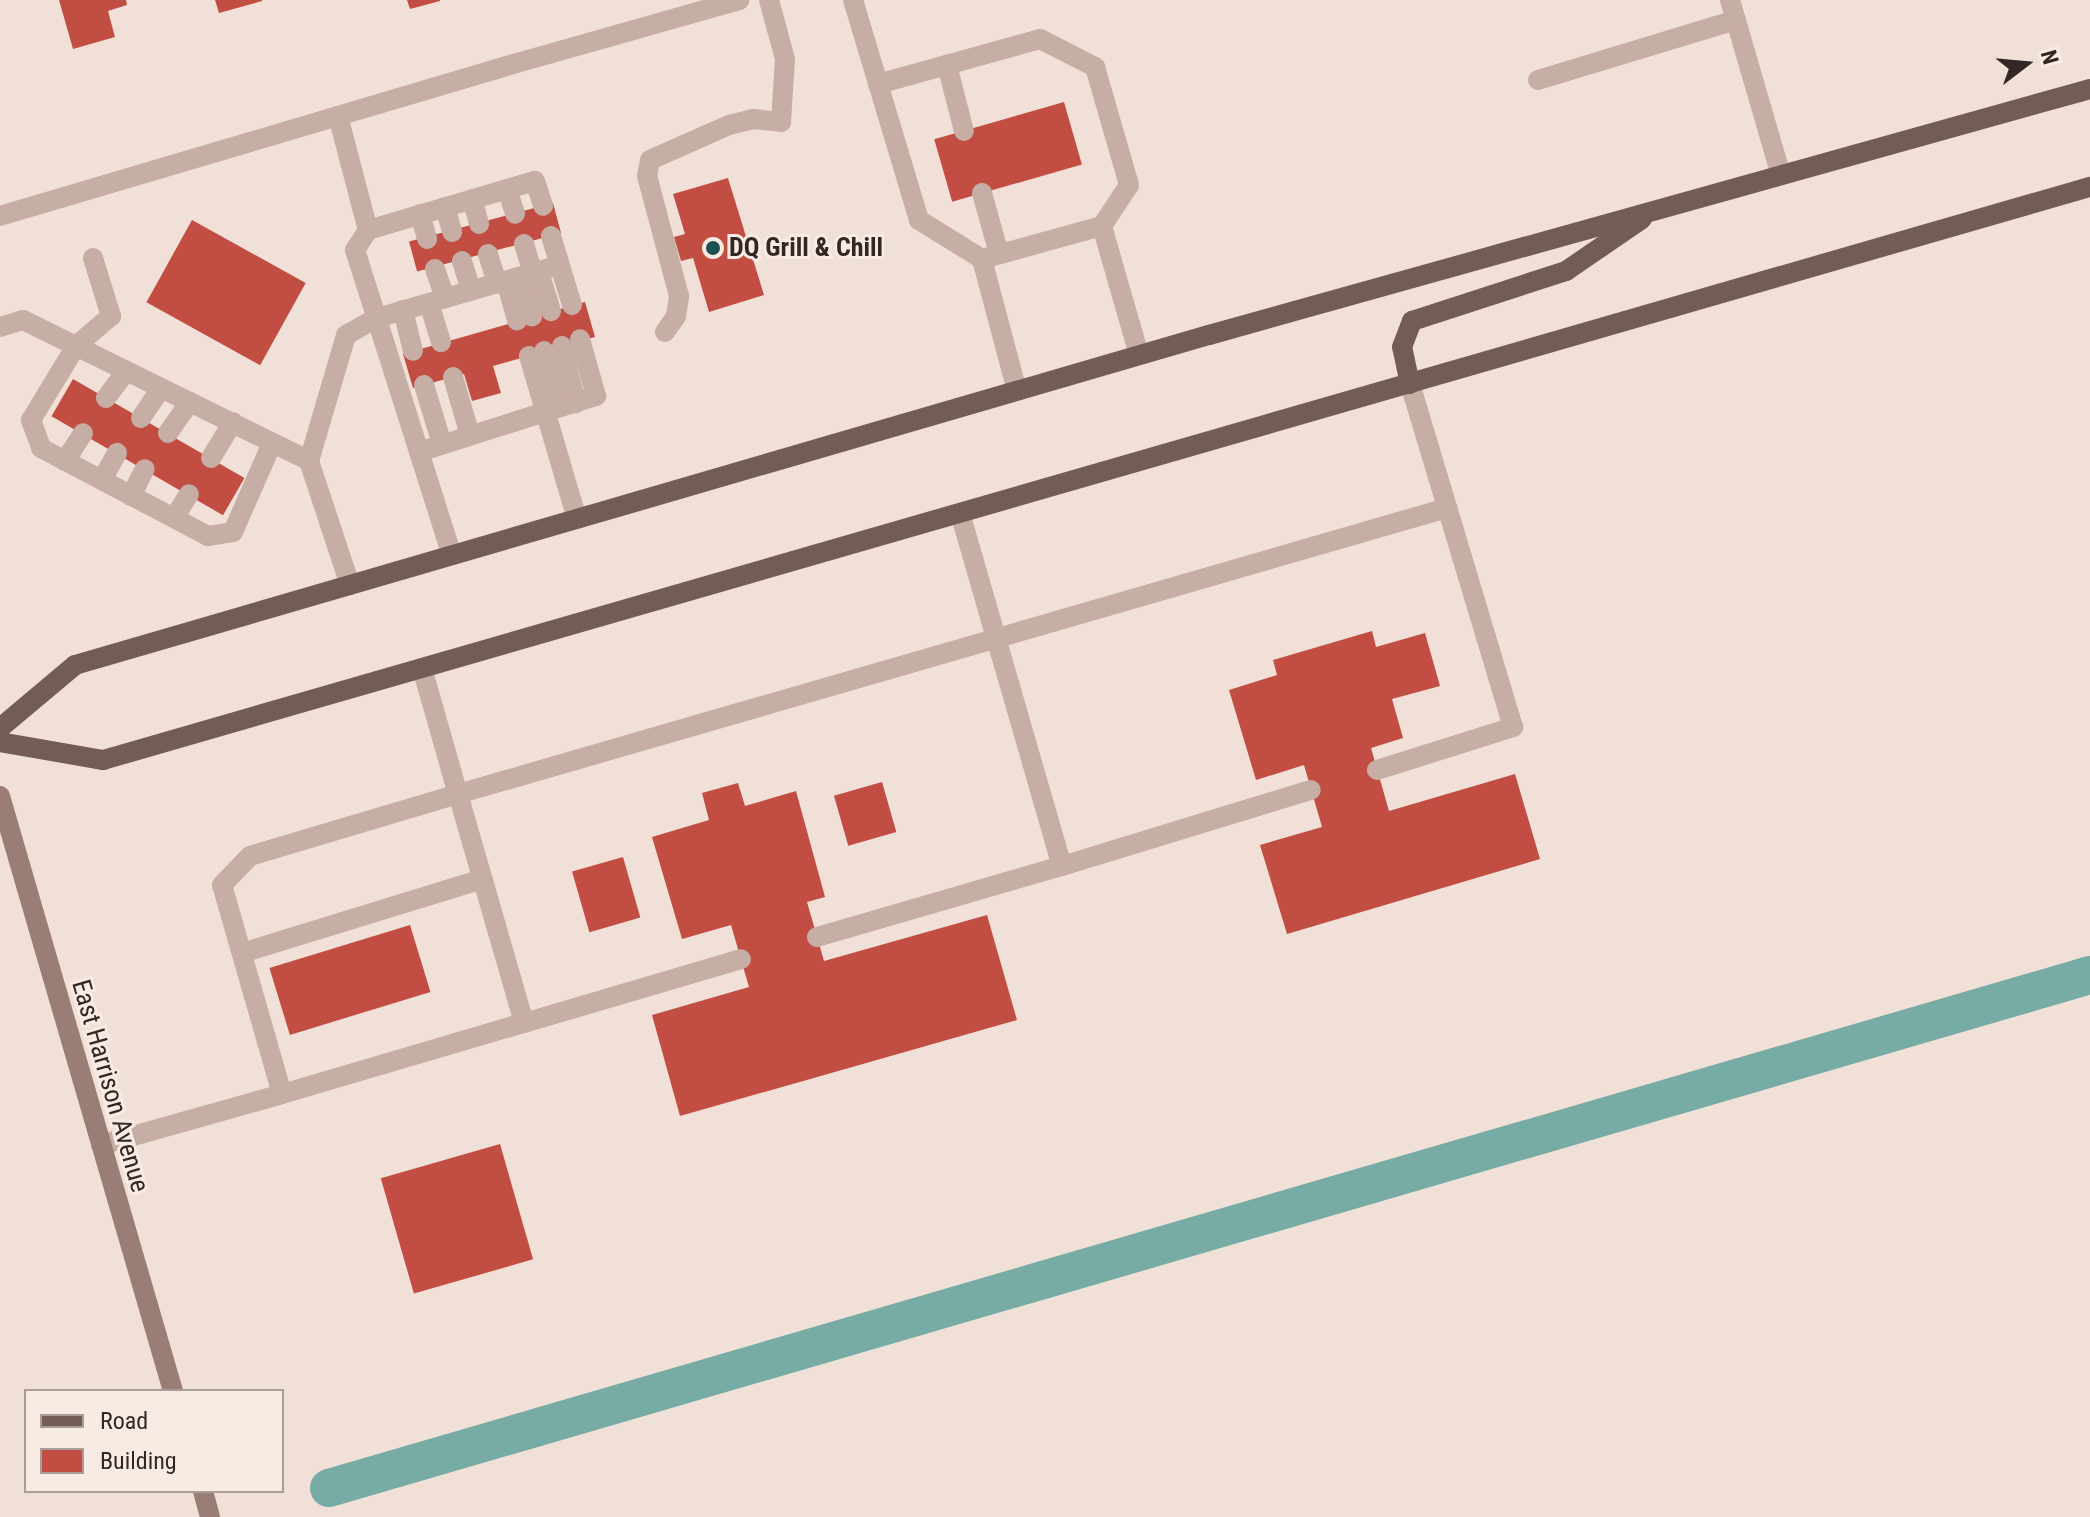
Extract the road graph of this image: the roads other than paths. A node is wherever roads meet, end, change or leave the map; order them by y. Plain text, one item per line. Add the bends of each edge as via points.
1 (739, 0) edge
2 (769, 0) edge
3 (853, 0) edge
4 (1733, 10) edge
5 (947, 65) junction
6 (1538, 80) dead end
7 (878, 84) junction
8 (2090, 89) edge
9 (338, 116) junction
10 (964, 131) dead end
11 (1781, 175) junction
12 (2090, 187) edge
13 (507, 189) junction
14 (982, 193) dead end
15 (472, 199) junction
16 (543, 206) dead end
17 (445, 207) junction
18 (1655, 210) junction
19 (420, 214) junction
20 (515, 214) dead end
21 (0, 216) edge
22 (479, 224) dead end
23 (1102, 226) junction
24 (368, 230) junction
25 (452, 232) dead end
26 (551, 236) dead end
27 (427, 239) dead end
28 (524, 244) dead end
29 (488, 254) dead end
30 (990, 257) junction
31 (93, 258) dead end
32 (462, 261) dead end
33 (559, 265) junction
34 (435, 269) dead end
35 (519, 277) junction
36 (471, 291) junction
37 (437, 301) junction
38 (572, 305) dead end
39 (403, 310) junction
40 (377, 318) junction
41 (0, 327) edge
42 (665, 332) dead end
43 (441, 342) dead end
44 (76, 346) junction
45 (413, 351) dead end
46 (1139, 355) junction
47 (126, 371) junction
48 (453, 377) dead end
49 (1410, 384) junction
50 (424, 385) dead end
51 (161, 388) junction
52 (1017, 391) junction
53 (106, 398) dead end
54 (190, 402) junction
55 (561, 407) junction
56 (141, 418) dead end
57 (233, 422) junction
58 (83, 433) dead end
59 (168, 433) dead end
60 (470, 435) junction
61 (272, 443) junction
62 (442, 444) junction
63 (419, 452) junction
64 (117, 453) dead end
65 (211, 458) dead end
66 (65, 461) junction
67 (309, 461) junction
68 (145, 469) dead end
69 (102, 480) junction
70 (189, 494) dead end
71 (131, 496) junction
72 (1447, 508) junction
73 (960, 513) junction
74 (174, 518) junction
75 (577, 519) junction
76 (452, 555) junction
77 (350, 585) junction
78 (996, 638) junction
79 (422, 668) junction
80 (0, 728) edge
81 (0, 742) edge
82 (1377, 770) dead end
83 (1311, 790) dead end
84 (458, 794) junction
85 (0, 796) edge
86 (1062, 866) junction
87 (483, 879) junction
88 (817, 937) dead end
89 (242, 953) junction
90 (741, 959) dead end
91 (524, 1023) junction
92 (282, 1094) junction
93 (101, 1145) junction
94 (172, 1389) edge
95 (204, 1493) edge
96 (210, 1517) edge

1 - 9 street
2 - 42 street via 785,59 781,122 753,119 729,125 650,160 647,176 679,296 676,316
3 - 7 street
4 - 6 street
4 - 11 street
5 - 7 street
5 - 10 street
5 - 23 street via 1040,39 1095,67 1129,185
7 - 30 street via 919,220
8 - 11 main road
9 - 21 street
9 - 24 street
11 - 18 main road
12 - 49 main road
13 - 15 street
13 - 16 street via 535,181
13 - 20 street
14 - 30 street
15 - 17 street
15 - 22 street
17 - 19 street
17 - 25 street
18 - 46 main road
18 - 49 main road via 1566,271 1412,321 1402,347
19 - 24 street
19 - 27 street
23 - 30 street
23 - 46 street
24 - 40 street via 355,250
26 - 33 street
28 - 35 street
29 - 35 street
30 - 52 street
31 - 44 street via 111,316
32 - 36 street
33 - 35 street
33 - 38 street
34 - 37 street
35 - 35 street via 533,316
35 - 36 street
36 - 37 street
37 - 39 street
37 - 43 street
39 - 40 street
39 - 45 street
40 - 63 street
40 - 67 street via 346,335
41 - 44 street via 23,320
44 - 47 street
44 - 66 street via 31,420 41,448
46 - 52 main road
47 - 51 street
47 - 53 street
48 - 60 street
49 - 72 street
49 - 73 main road
50 - 62 street
51 - 54 street
51 - 56 street
52 - 75 main road
54 - 57 street
54 - 59 street
55 - 55 street via 554,348 596,396
55 - 60 street
55 - 75 street
57 - 61 street
57 - 65 street
58 - 66 street
60 - 62 street
61 - 67 street
61 - 74 street via 233,532 208,536
62 - 63 street
63 - 76 street
64 - 69 street
66 - 69 street
67 - 77 street
68 - 71 street
69 - 71 street
70 - 74 street
71 - 74 street
72 - 78 street
72 - 82 street via 1513,727
73 - 78 street
73 - 79 main road
75 - 76 main road
76 - 77 main road
77 - 80 main road via 75,665
78 - 84 street
78 - 86 street
79 - 81 main road via 103,760
79 - 84 street
83 - 86 street
84 - 87 street
84 - 89 street via 250,856 222,885
85 - 93 main road, East Harrison Avenue
86 - 88 street
87 - 89 street
87 - 91 street
89 - 92 street
90 - 91 street
91 - 92 street
92 - 93 street
93 - 94 main road, East Harrison Avenue
95 - 96 main road

